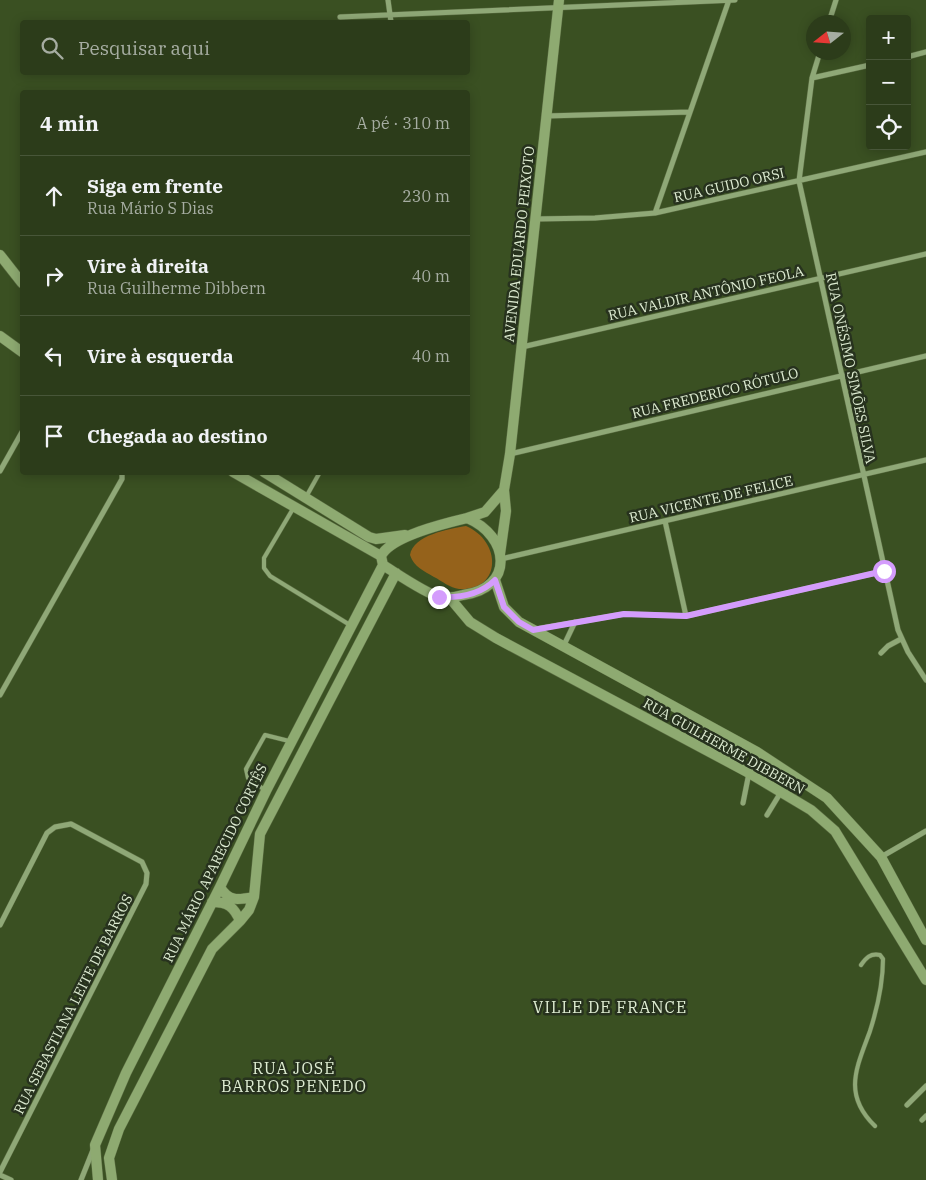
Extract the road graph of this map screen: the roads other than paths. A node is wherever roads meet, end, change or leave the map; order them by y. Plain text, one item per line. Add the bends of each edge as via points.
1 (388, 0) edge
2 (729, 0) edge
3 (735, 0) edge
4 (836, 0) edge
5 (559, 3) edge
6 (390, 15) junction
7 (831, 15) edge
8 (340, 17) dead end
9 (391, 20) edge
10 (926, 52) edge
11 (911, 56) edge
12 (818, 60) edge
13 (866, 66) edge
14 (812, 78) junction
15 (690, 112) junction
16 (546, 116) junction
17 (926, 152) edge
18 (799, 180) junction
19 (655, 213) junction
20 (534, 219) junction
21 (926, 254) edge
22 (0, 255) edge
23 (820, 278) junction
24 (20, 280) edge
25 (0, 336) edge
26 (522, 348) junction
27 (20, 351) edge
28 (926, 356) edge
29 (842, 374) junction
30 (20, 436) edge
31 (510, 454) junction
32 (926, 460) edge
33 (0, 471) edge
34 (122, 475) edge
35 (238, 475) edge
36 (269, 475) edge
37 (318, 475) edge
38 (863, 475) junction
39 (504, 490) junction
40 (306, 497) junction
41 (294, 506) junction
42 (467, 518) junction
43 (665, 521) junction
44 (416, 533) junction
45 (501, 556) junction
46 (382, 561) junction
47 (884, 571) junction
48 (396, 573) junction
49 (495, 580) junction
50 (449, 597) junction
51 (686, 616) junction
52 (575, 622) junction
53 (350, 625) junction
54 (533, 630) junction
55 (902, 639) junction
56 (564, 645) junction
57 (881, 653) dead end
58 (926, 680) edge
59 (0, 695) edge
60 (292, 741) junction
61 (749, 773) junction
62 (266, 791) junction
63 (782, 792) junction
64 (743, 803) dead end
65 (767, 815) dead end
66 (926, 831) edge
67 (881, 857) junction
68 (220, 887) junction
69 (254, 897) junction
70 (212, 902) junction
71 (240, 922) junction
72 (0, 925) edge
73 (926, 940) edge
74 (861, 966) dead end
75 (926, 980) edge
76 (926, 1086) edge
77 (907, 1105) dead end
78 (875, 1126) dead end
79 (96, 1145) junction
80 (0, 1173) edge
81 (11, 1180) edge
82 (80, 1180) edge
83 (98, 1180) edge
84 (112, 1180) edge

1 - 6 street
2 - 3 street
2 - 5 street
2 - 15 street
4 - 7 street
5 - 6 street
5 - 16 street, AVENIDA EDUARDO PEIXOTO
6 - 8 street
6 - 9 street
10 - 11 street
12 - 14 street, RUA ONÉSIMO SIMÕES SILVA
13 - 14 street
14 - 18 street, RUA ONÉSIMO SIMÕES SILVA
15 - 16 street
15 - 19 street
16 - 20 street, AVENIDA EDUARDO PEIXOTO
17 - 18 street, RUA GUIDO ORSI
18 - 19 street, RUA GUIDO ORSI
18 - 23 street, RUA ONÉSIMO SIMÕES SILVA
19 - 20 street, RUA GUIDO ORSI
20 - 26 street, AVENIDA EDUARDO PEIXOTO
21 - 23 street, RUA VALDIR ANTÔNIO FEOLA
22 - 24 street
23 - 26 street, RUA VALDIR ANTÔNIO FEOLA
23 - 29 street, RUA ONÉSIMO SIMÕES SILVA
25 - 27 street
26 - 31 street, AVENIDA EDUARDO PEIXOTO
28 - 29 street, RUA FREDERICO RÓTULO
29 - 31 street, RUA FREDERICO RÓTULO
29 - 38 street, RUA ONÉSIMO SIMÕES SILVA
30 - 33 street
31 - 39 street, AVENIDA EDUARDO PEIXOTO
32 - 38 street, RUA VICENTE DE FELICE
34 - 59 street
35 - 41 street
36 - 40 street
37 - 40 lane
38 - 43 street, RUA VICENTE DE FELICE
38 - 47 street, RUA ONÉSIMO SIMÕES SILVA
39 - 42 street via 485,512
39 - 45 street, AVENIDA EDUARDO PEIXOTO via 506,511
40 - 44 street via 376,539
41 - 46 street
41 - 53 lane via 264,558 264,568 270,576
42 - 44 street
42 - 45 street via 489,531
43 - 45 street, RUA VICENTE DE FELICE
43 - 51 street
44 - 46 street via 389,546
45 - 49 street
46 - 48 street
46 - 53 street, RUA MÁRIO APARECIDO CORTÊS
47 - 51 street
47 - 55 street, RUA ONÉSIMO SIMÕES SILVA
48 - 50 street via 439,597
48 - 69 street, RUA MÁRIO APARECIDO CORTÊS via 260,834
49 - 50 street via 479,592
49 - 54 street, RUA GUILHERME DIBBERN via 504,607
50 - 61 street, RUA GUILHERME DIBBERN via 470,622 496,638
51 - 52 street via 624,614
52 - 54 street
52 - 56 street
53 - 60 street, RUA MÁRIO APARECIDO CORTÊS
54 - 56 street, RUA GUILHERME DIBBERN
55 - 57 street
55 - 58 street, RUA ONÉSIMO SIMÕES SILVA
56 - 67 street, RUA GUILHERME DIBBERN via 788,771 827,798
60 - 62 street, RUA MÁRIO APARECIDO CORTÊS
60 - 62 lane via 265,736 246,769 248,778
61 - 63 street, RUA GUILHERME DIBBERN
61 - 64 street
62 - 68 street, RUA MÁRIO APARECIDO CORTÊS
63 - 65 street
63 - 75 street, RUA GUILHERME DIBBERN via 811,810 835,831
66 - 67 street
67 - 73 street, RUA GUILHERME DIBBERN
68 - 69 street via 225,896 233,900
68 - 70 street, RUA MÁRIO APARECIDO CORTÊS
69 - 71 street, RUA MÁRIO APARECIDO CORTÊS
70 - 71 street via 229,904
70 - 79 street, RUA MÁRIO APARECIDO CORTÊS via 126,1073
71 - 84 street, RUA MÁRIO APARECIDO CORTÊS via 212,949 119,1129 109,1158
72 - 80 street, RUA SEBASTIANA LEITE DE BARROS via 47,833 54,827 71,824 142,862 147,873 146,884
74 - 78 lane via 874,954 883,959 875,1010 858,1059 854,1084 863,1112
76 - 77 street
79 - 82 street
79 - 83 street, RUA MÁRIO APARECIDO CORTÊS
80 - 81 street

